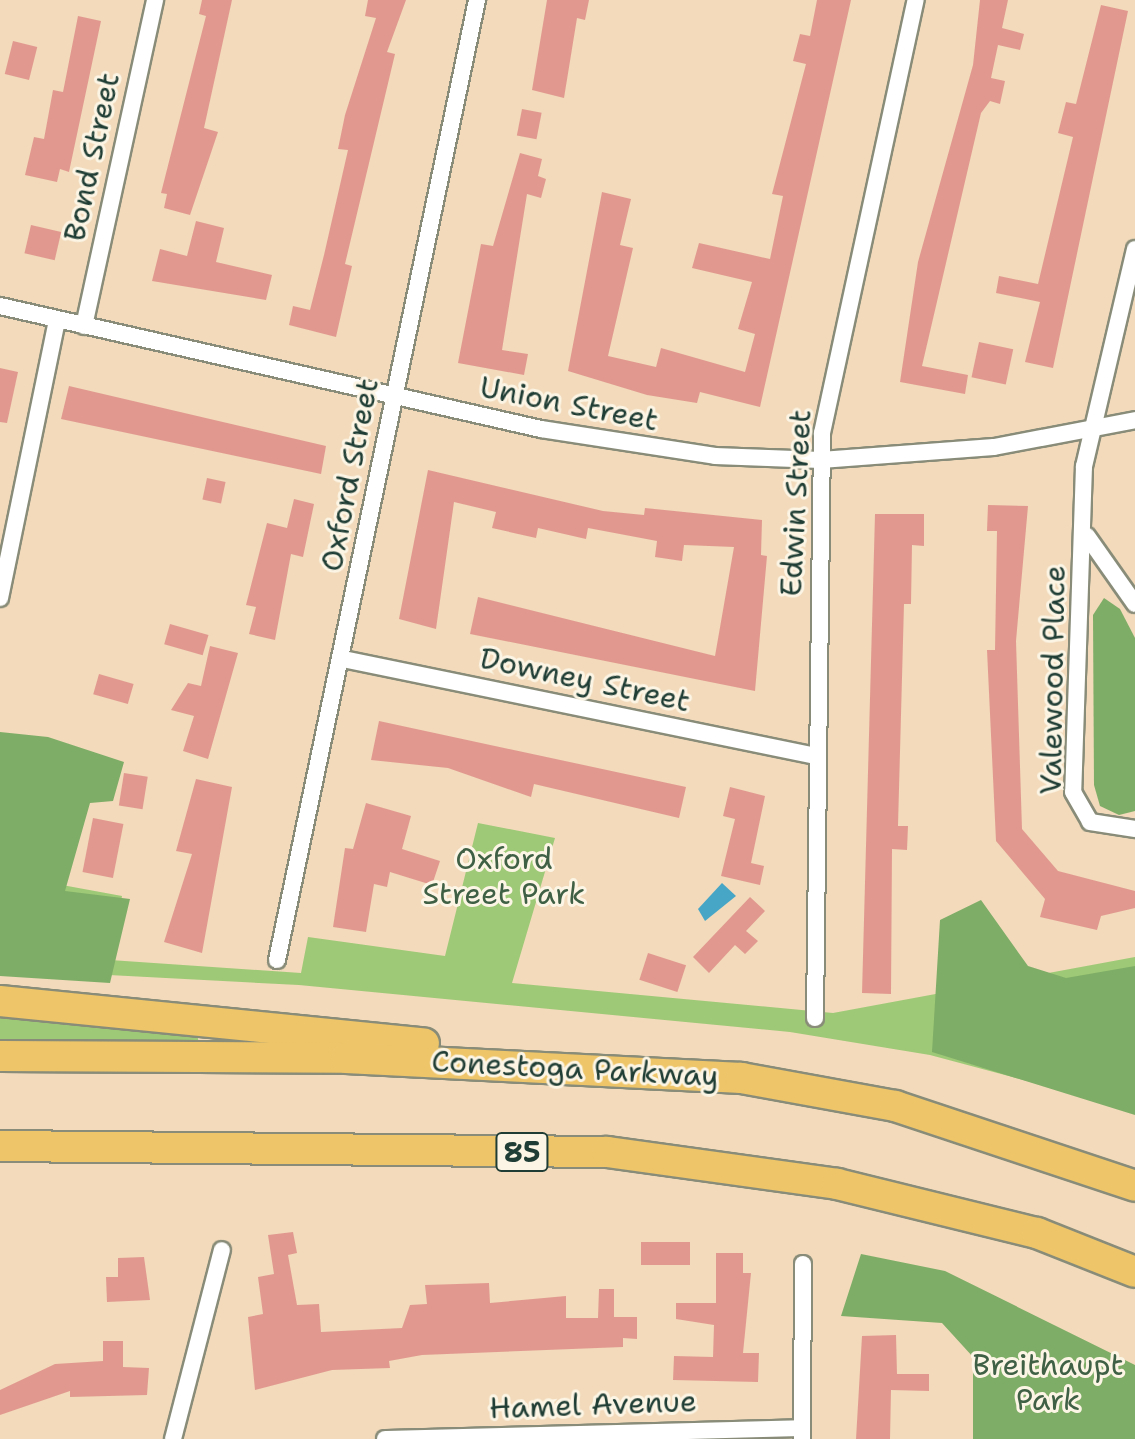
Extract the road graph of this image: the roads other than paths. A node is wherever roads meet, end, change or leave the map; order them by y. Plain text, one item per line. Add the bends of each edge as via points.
1 (155, 0) edge
2 (477, 0) edge
3 (916, 0) edge
4 (1135, 249) edge
5 (0, 306) edge
6 (57, 320) junction
7 (84, 326) junction
8 (394, 397) junction
9 (1135, 420) edge
10 (1094, 428) junction
11 (821, 460) junction
12 (1087, 536) junction
13 (0, 598) edge
14 (1135, 604) edge
15 (343, 659) junction
16 (817, 756) junction
17 (1135, 829) edge
18 (277, 960) dead end
19 (0, 1001) edge
20 (815, 1018) dead end
21 (0, 1056) edge
22 (572, 1068) junction
23 (0, 1146) edge
24 (1056, 1156) junction
25 (1135, 1168) edge
26 (1135, 1186) edge
27 (222, 1250) dead end
28 (803, 1264) dead end
29 (1135, 1272) edge
30 (802, 1433) edge
31 (173, 1439) edge
32 (385, 1439) edge

1 - 7 street, Bond Street
2 - 8 street, Oxford Street
3 - 11 street, Edwin Street
4 - 10 street, Valewood Place
5 - 6 street, Union Street
6 - 7 street, Union Street
6 - 13 street
7 - 8 street, Union Street
8 - 11 street, Union Street via 624,446
8 - 15 street, Oxford Street
9 - 10 street, Union Street
10 - 11 street, Union Street via 994,447
10 - 12 street, Valewood Place via 1083,481
11 - 16 street, Edwin Street
12 - 14 street, Valewood Place
12 - 17 street, Valewood Place via 1077,597 1073,792 1090,822
15 - 16 street, Downey Street
15 - 18 street, Oxford Street
16 - 20 street, Edwin Street
19 - 22 highway via 464,1047
21 - 22 highway, Conestoga Parkway
22 - 24 highway, Conestoga Parkway via 741,1078 849,1098
23 - 29 highway, 85 via 654,1157 837,1184 1037,1233
24 - 25 highway
24 - 26 highway, Conestoga Parkway
27 - 31 street
28 - 30 street
30 - 32 street, Hamel Avenue

